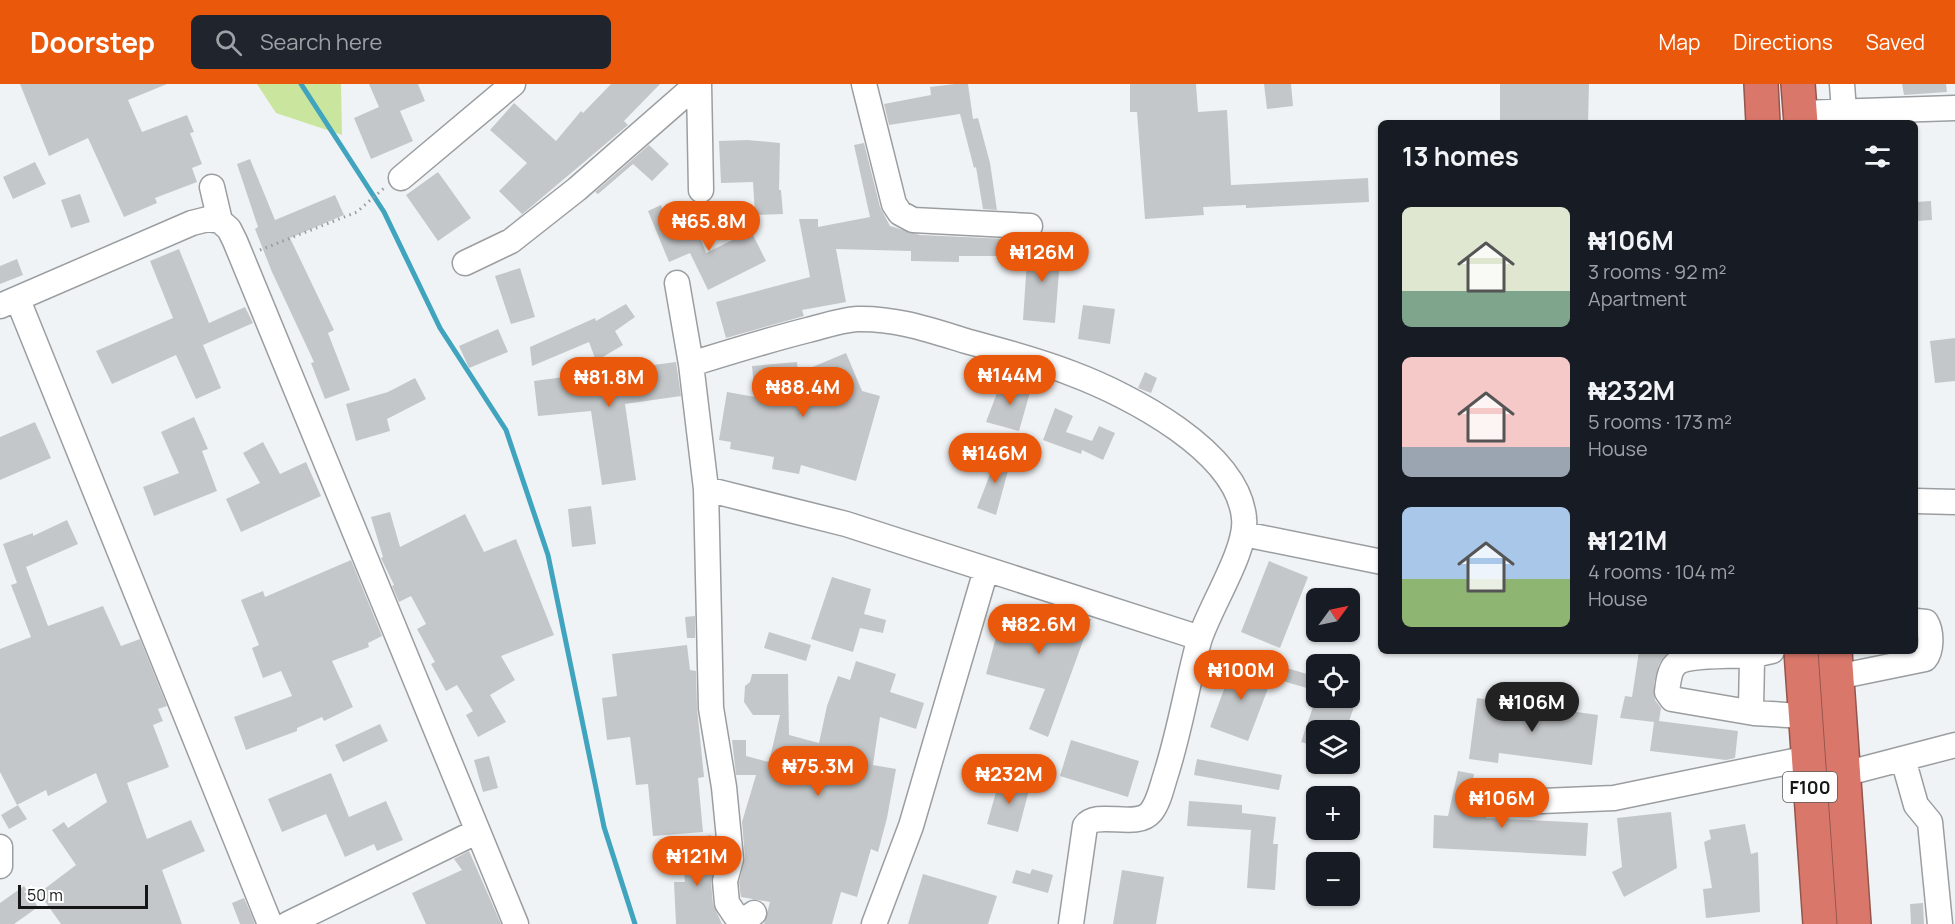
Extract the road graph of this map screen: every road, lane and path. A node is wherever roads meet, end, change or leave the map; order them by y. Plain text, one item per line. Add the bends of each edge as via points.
1 (513, 84) edge
2 (698, 84) edge
3 (864, 84) edge
4 (1761, 84) edge
5 (1842, 84) edge
6 (1800, 107) edge
7 (1955, 108) edge
8 (1844, 111) junction
9 (1763, 120) edge
10 (391, 184) joint
11 (212, 187) dead end
12 (701, 190) dead end
13 (220, 221) junction
14 (1030, 225) dead end
15 (240, 254) junction
16 (465, 263) dead end
17 (677, 283) dead end
18 (9, 303) edge
19 (691, 364) junction
20 (706, 489) junction
21 (1918, 501) edge
22 (1955, 502) edge
23 (1244, 534) junction
24 (1378, 561) edge
25 (986, 570) junction
26 (1918, 621) edge
27 (1200, 638) junction
28 (1748, 654) edge
29 (1762, 654) edge
30 (1801, 654) edge
31 (1836, 664) edge
32 (1754, 713) junction
33 (1804, 716) junction
34 (1955, 745) edge
35 (1808, 758) junction
36 (1903, 759) junction
37 (1844, 774) junction
38 (1497, 803) dead end
39 (476, 832) junction
40 (0, 847) edge
41 (0, 866) edge
42 (754, 913) dead end
43 (270, 924) edge
44 (288, 924) edge
45 (516, 924) edge
46 (874, 924) edge
47 (1071, 924) edge
48 (1820, 924) edge
49 (1854, 924) edge
50 (1940, 924) edge

1 - 10 street
2 - 12 street
2 - 16 street via 512,241
3 - 14 street via 894,204 900,213 913,220
4 - 9 highway
5 - 8 street
6 - 8 street
7 - 8 street
10 - 15 path via 357,212 264,250
11 - 13 street
13 - 15 street via 229,229
13 - 18 street via 192,223
15 - 39 street
17 - 19 street
18 - 43 street
19 - 20 street
19 - 23 street via 856,319 916,324 1026,357 1112,392 1197,444 1230,477 1239,495
20 - 25 street via 846,524
20 - 42 street via 711,708 731,859 725,881 727,903 735,915 746,919
21 - 22 street
23 - 24 street
23 - 27 street
25 - 27 street
25 - 46 street via 911,826
26 - 31 street via 1926,622 1929,628 1930,649 1925,659
27 - 47 street via 1159,796 1150,813 1138,819 1093,820 1085,826
28 - 32 street via 1687,658 1676,663 1667,692 1672,699
29 - 32 street via 1752,661
30 - 33 highway, F100
31 - 37 highway, F100
32 - 33 street
33 - 35 highway, F100
34 - 36 street
35 - 38 street via 1614,798
35 - 48 highway, F100
36 - 37 street
36 - 50 street via 1916,805 1930,822
37 - 49 highway, F100
39 - 44 street
39 - 45 street
40 - 41 street

